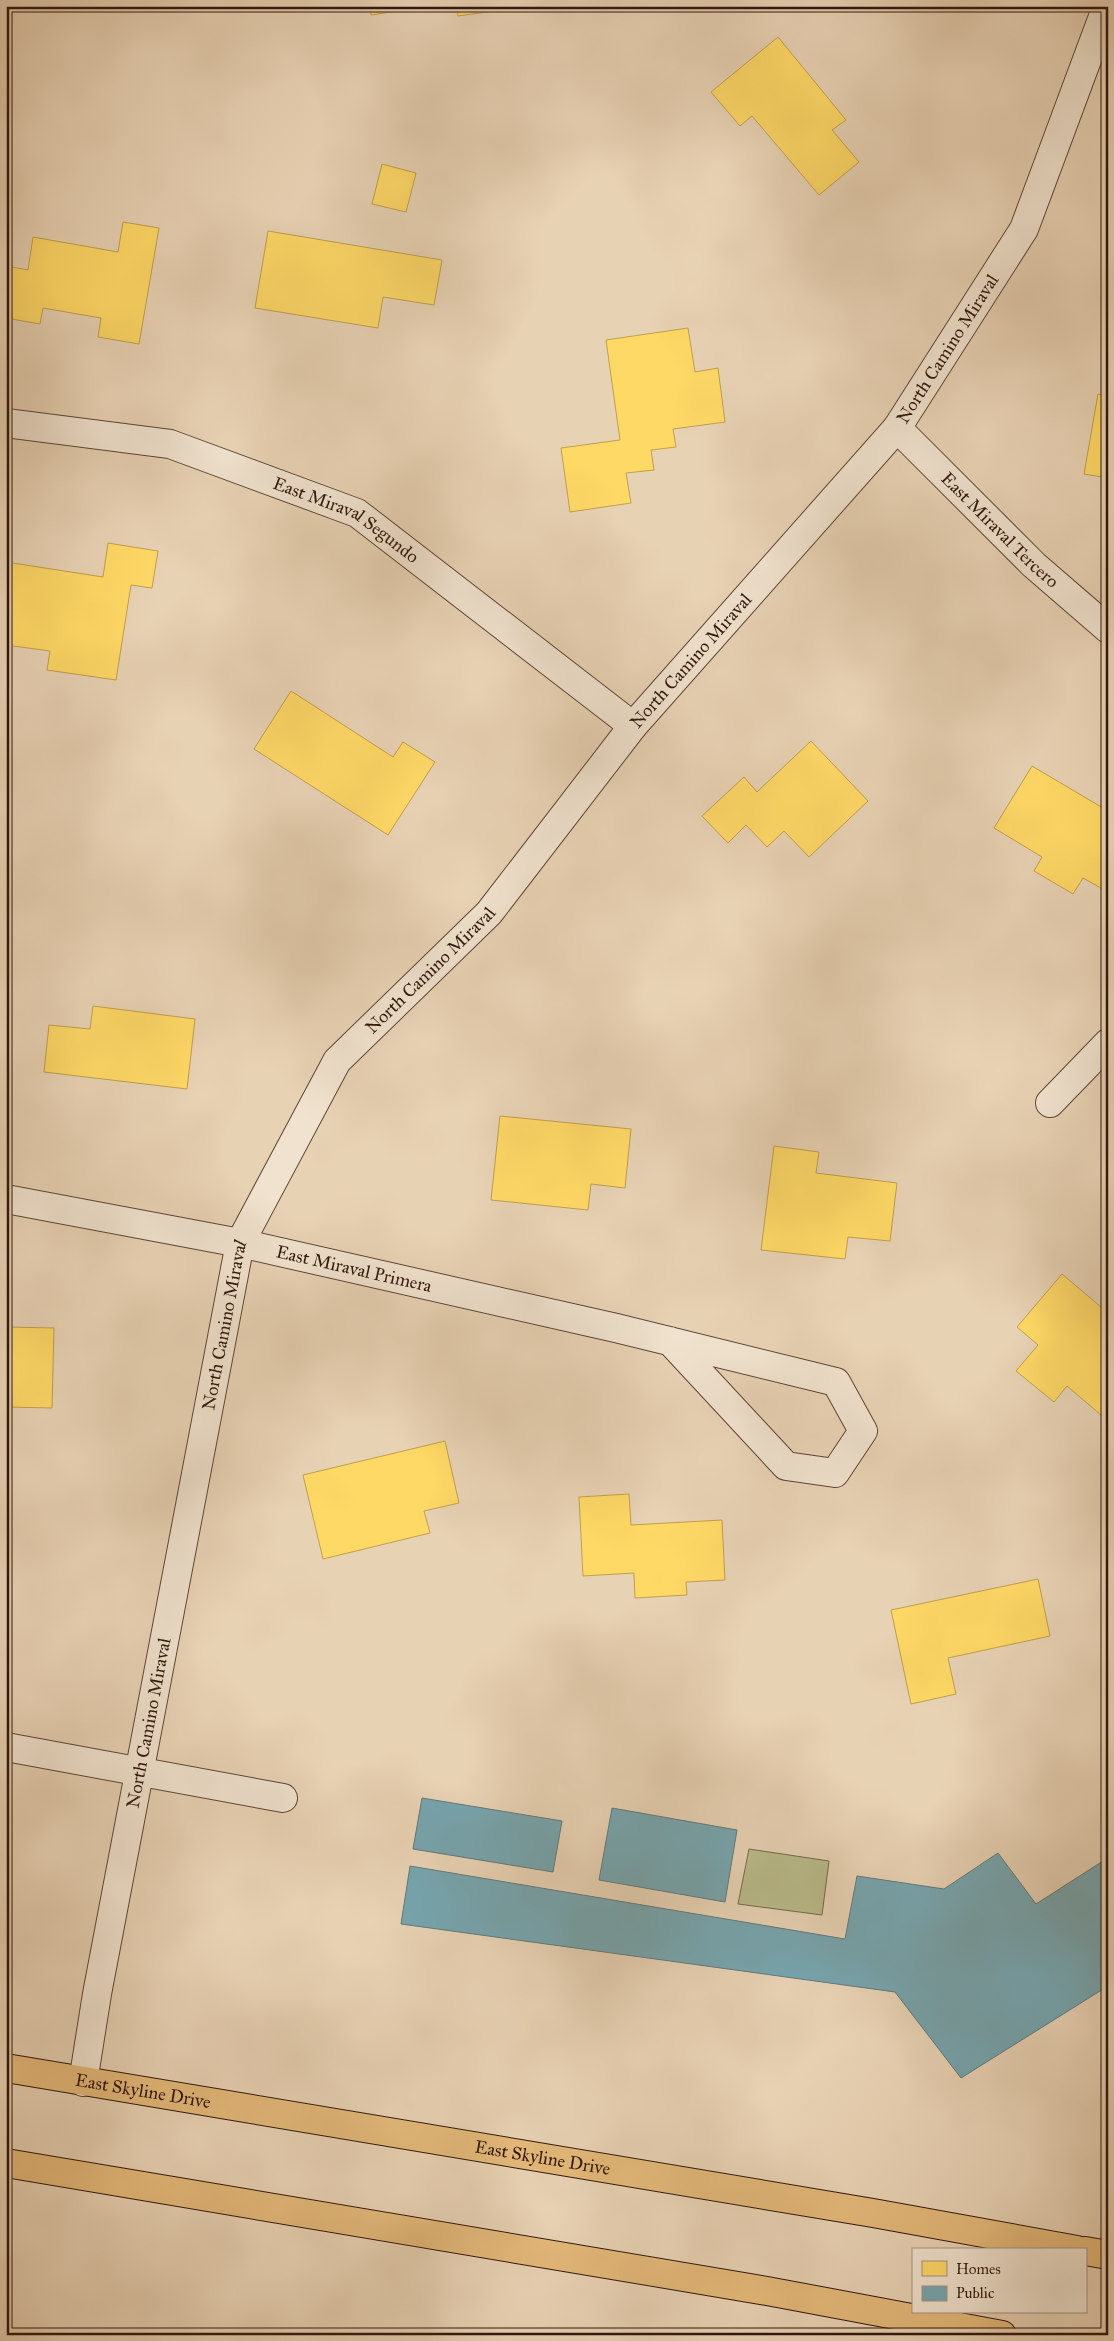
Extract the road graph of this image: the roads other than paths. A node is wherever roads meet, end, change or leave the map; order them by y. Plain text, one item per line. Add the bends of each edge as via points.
1 (1106, 6) edge
2 (6, 424) edge
3 (897, 428) junction
4 (1108, 629) edge
5 (633, 726) junction
6 (1108, 1043) edge
7 (1050, 1103) dead end
8 (6, 1199) edge
9 (240, 1244) junction
10 (670, 1341) junction
11 (6, 1747) edge
12 (140, 1770) junction
13 (283, 1798) dead end
14 (6, 2068) edge
15 (83, 2082) junction
16 (6, 2164) edge
17 (1066, 2248) edge
18 (1086, 2251) edge
19 (1108, 2255) edge
20 (1002, 2335) edge

1 - 3 street, North Camino Miraval via 1024,230
2 - 5 street, East Miraval Segundo via 170,444 357,513
3 - 4 street, East Miraval Tercero via 1034,564
3 - 5 street, North Camino Miraval
5 - 9 street, North Camino Miraval via 489,913 337,1062
6 - 7 street
8 - 9 street, East Miraval Primera
9 - 10 street, East Miraval Primera
9 - 12 street, North Camino Miraval
10 - 10 street, East Miraval Primera via 786,1466 835,1473 863,1431 836,1382
11 - 12 street
12 - 13 street
12 - 15 street, North Camino Miraval
14 - 15 main road, East Skyline Drive
15 - 17 main road, East Skyline Drive
16 - 20 main road via 767,2291
18 - 19 main road

